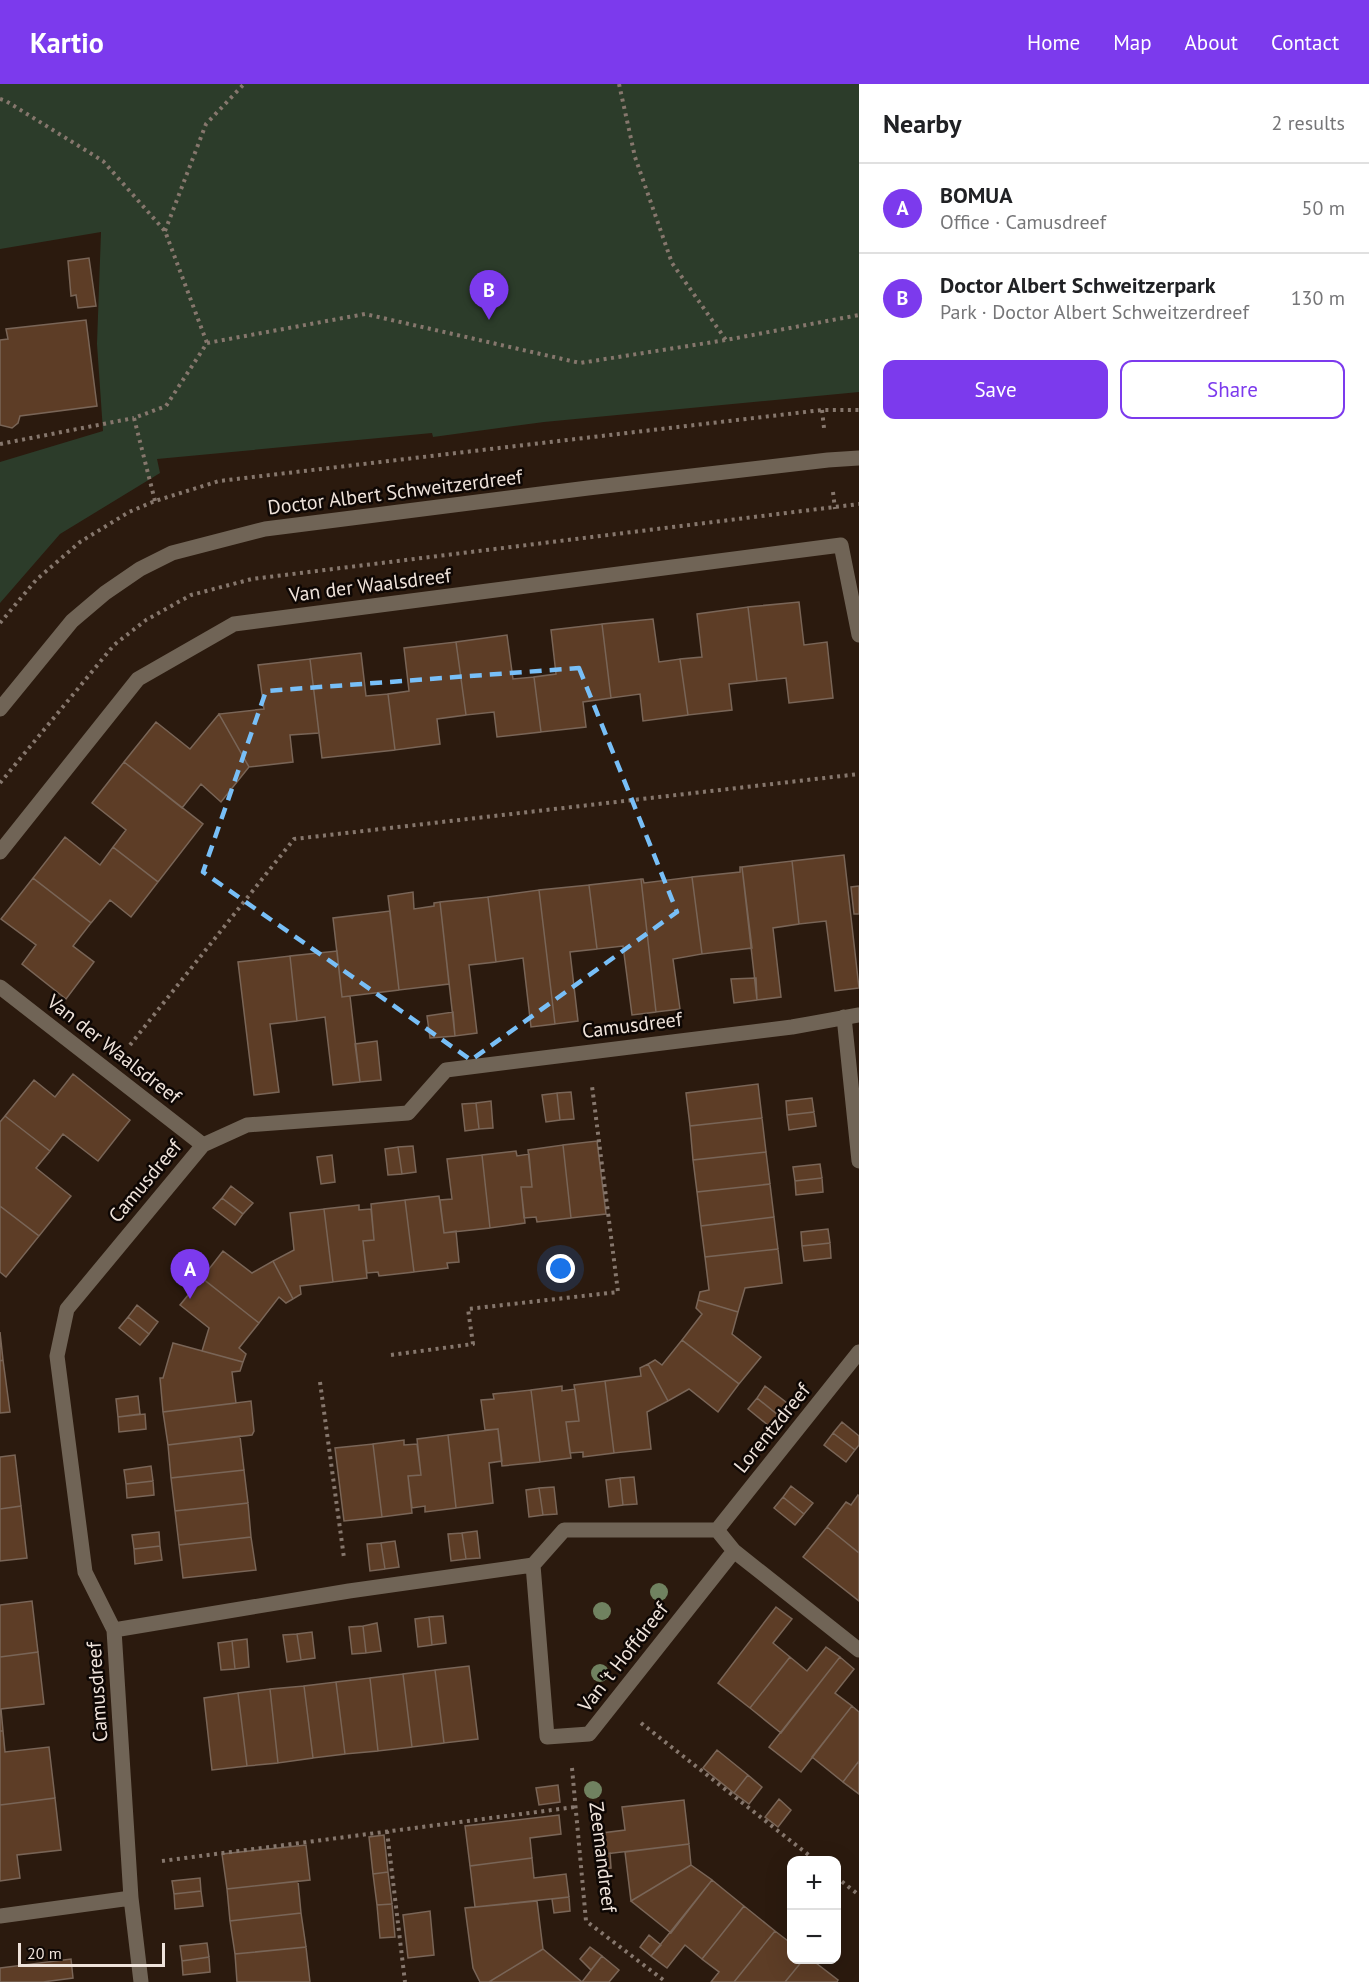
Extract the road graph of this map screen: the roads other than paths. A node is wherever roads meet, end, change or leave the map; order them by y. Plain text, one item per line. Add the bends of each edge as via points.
1 (859, 458) edge
2 (859, 635) edge
3 (0, 709) edge
4 (0, 852) edge
5 (0, 987) edge
6 (851, 1016) edge
7 (203, 1145) junction
8 (859, 1161) edge
9 (859, 1352) edge
10 (717, 1530) junction
11 (734, 1551) junction
12 (533, 1565) junction
13 (114, 1630) junction
14 (859, 1650) edge
15 (131, 1898) junction
16 (0, 1916) edge
17 (141, 1982) edge

1 - 3 street, Doctor Albert Schweitzerdreef via 265,529 172,553 105,592 72,621
2 - 4 street, Van der Waalsdreef via 841,545 234,624 138,679
5 - 7 street, Van der Waalsdreef
6 - 7 street, Camusdreef via 792,1027 446,1070 408,1113 247,1125
6 - 8 street
7 - 13 street, Camusdreef via 67,1309 57,1356 86,1572
9 - 10 street, Lorentzdreef
10 - 11 street
10 - 12 street via 564,1530
11 - 12 street, Van 't Hoffdreef via 590,1734 569,1736 547,1737
11 - 14 street
12 - 13 street
13 - 15 street, Camusdreef
15 - 16 street
15 - 17 street

